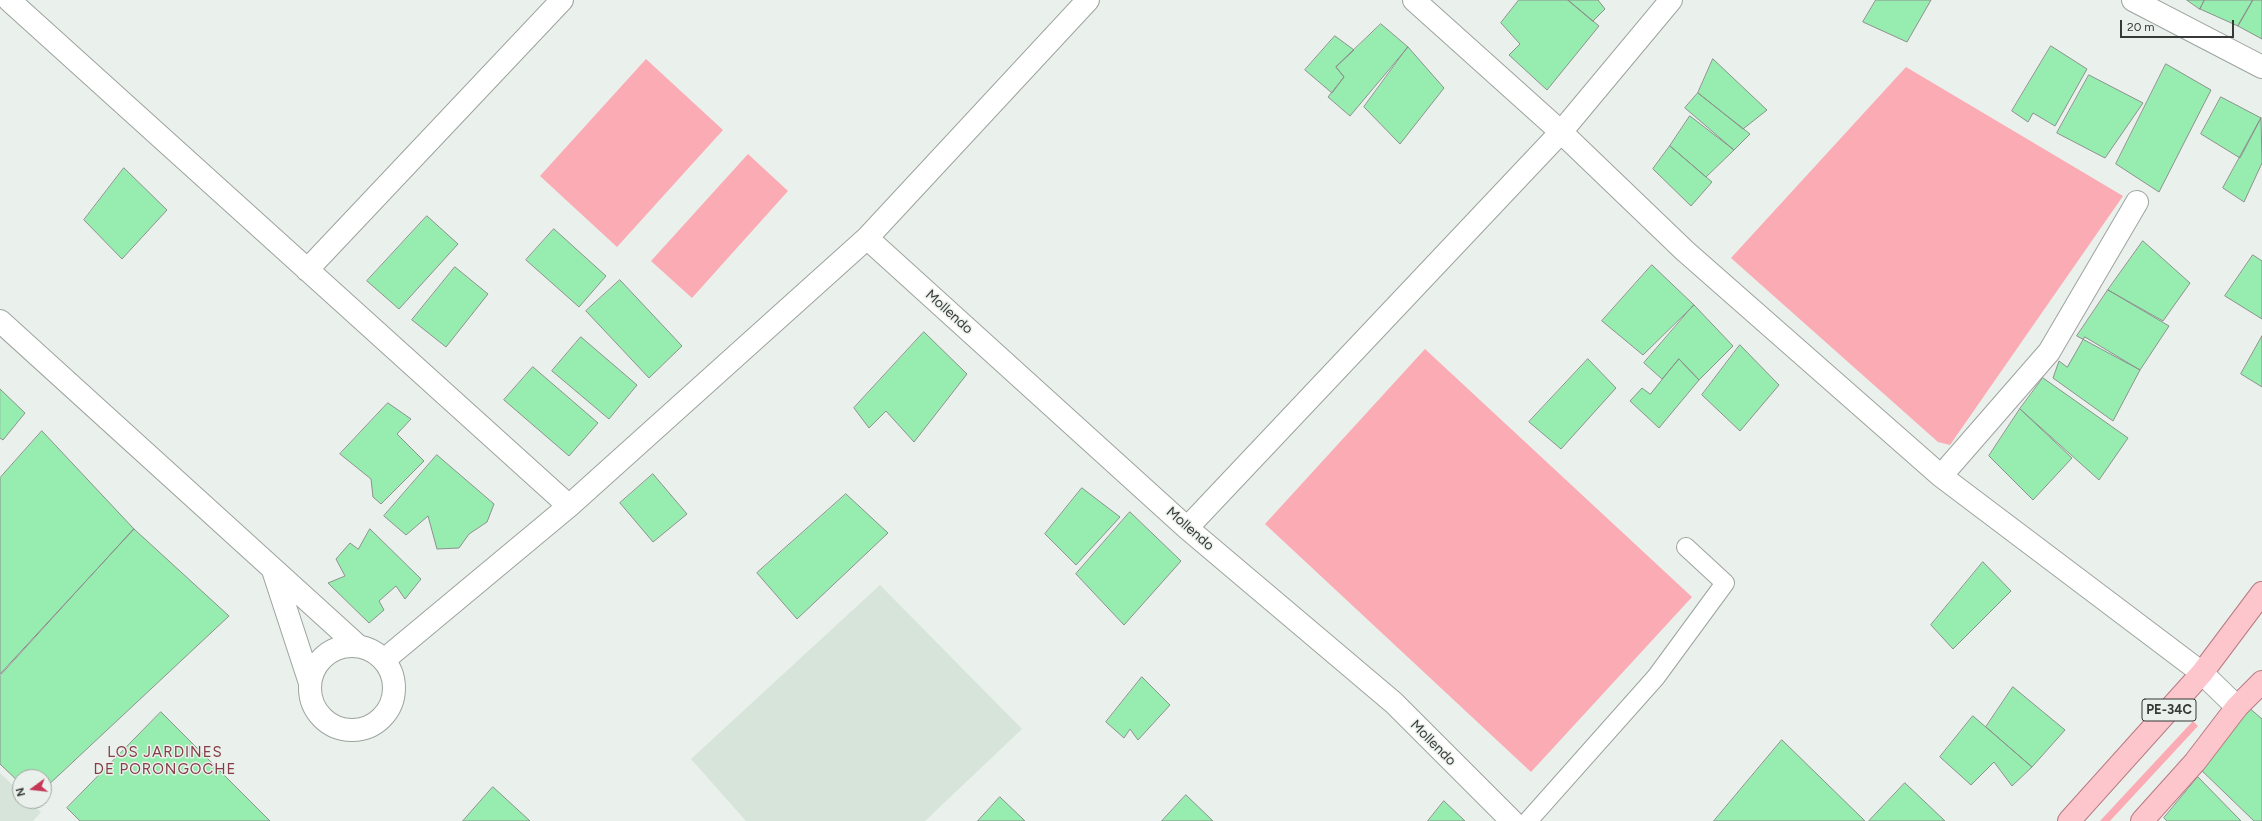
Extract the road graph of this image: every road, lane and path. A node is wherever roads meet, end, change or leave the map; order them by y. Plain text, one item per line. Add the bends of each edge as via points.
1 (562, 0) edge
2 (1088, 0) edge
3 (1414, 0) edge
4 (1671, 0) edge
5 (2133, 0) edge
6 (20, 4) edge
7 (2262, 67) edge
8 (1561, 132) junction
9 (2137, 202) dead end
10 (867, 238) junction
11 (307, 270) junction
12 (0, 321) edge
13 (1941, 476) junction
14 (569, 506) junction
15 (1187, 528) junction
16 (1686, 547) dead end
17 (273, 569) junction
18 (2262, 593) edge
19 (358, 646) junction
20 (384, 660) junction
21 (2202, 673) junction
22 (2262, 682) edge
23 (310, 683) junction
24 (2237, 707) junction
25 (1512, 821) edge
26 (1528, 821) edge
27 (2069, 821) edge
28 (2142, 821) edge

1 - 11 street
2 - 10 street
3 - 8 street
4 - 8 street
5 - 7 street
6 - 11 street
8 - 13 street via 1685,251
8 - 15 street
9 - 13 street via 2049,352
10 - 14 street
10 - 15 street, Mollendo
11 - 14 street
12 - 17 street
13 - 21 street
14 - 20 street
15 - 25 street, Mollendo via 1394,703
16 - 26 lane via 1724,583 1656,677
17 - 19 street
17 - 23 street
18 - 21 main road, PE-34C
19 - 20 street via 377,653
19 - 23 street via 345,646 321,659
20 - 23 street via 395,686 393,700 387,713 365,729 351,731 337,728 326,721 316,710 311,698
21 - 24 street
21 - 27 main road, PE-34C
22 - 24 main road
24 - 28 main road via 2196,762

